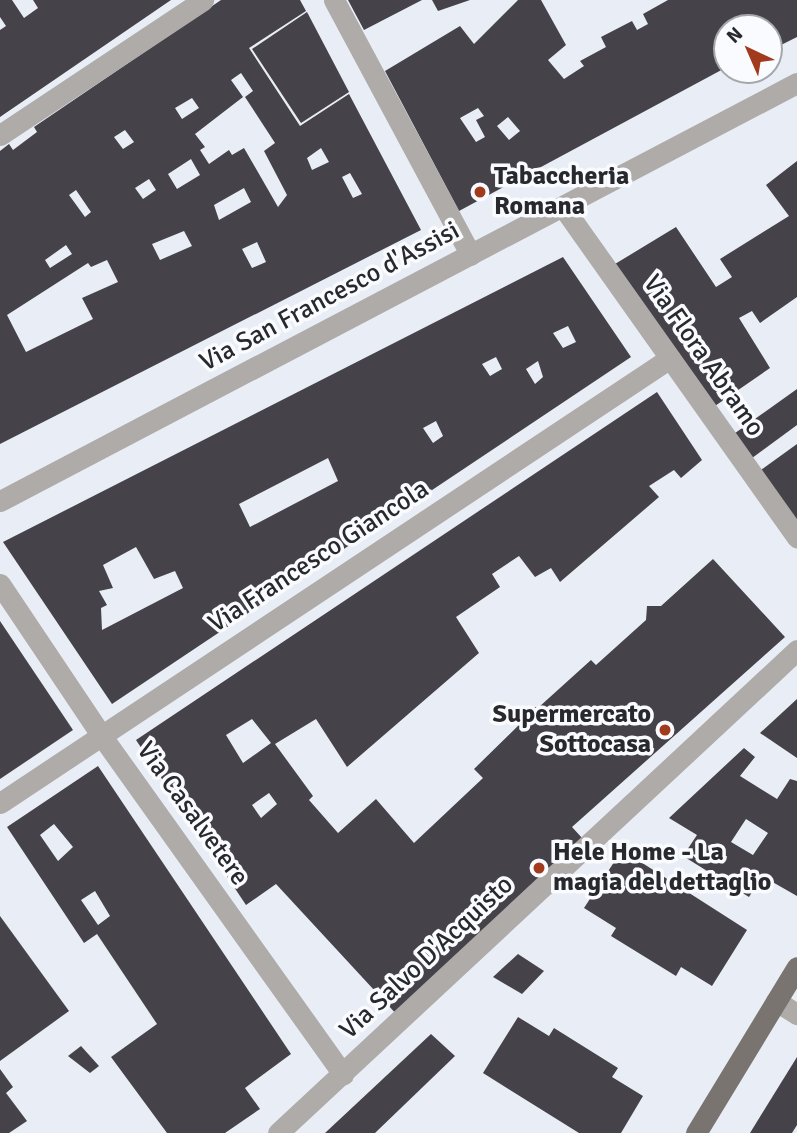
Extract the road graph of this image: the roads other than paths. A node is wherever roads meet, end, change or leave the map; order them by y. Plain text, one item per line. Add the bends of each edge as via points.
1 (203, 0) edge
2 (334, 0) edge
3 (797, 83) edge
4 (0, 135) edge
5 (563, 206) junction
6 (471, 255) junction
7 (670, 358) junction
8 (0, 501) edge
9 (797, 538) edge
10 (0, 584) edge
11 (797, 650) edge
12 (100, 735) junction
13 (0, 803) edge
14 (797, 967) edge
15 (776, 1001) junction
16 (797, 1014) edge
17 (343, 1074) junction
18 (278, 1133) edge
19 (696, 1133) edge

1 - 4 street
2 - 6 street
3 - 5 street, Via San Francesco d'Assisi
5 - 6 street, Via San Francesco d'Assisi
5 - 7 street, Via Flora Abramo
6 - 8 street, Via San Francesco d'Assisi
7 - 9 street, Via Flora Abramo
7 - 12 street, Via Francesco Giancola
10 - 12 street, Via Casalvetere
11 - 17 street, Via Salvo D'Acquisto
12 - 13 street, Via Francesco Giancola
12 - 17 street, Via Casalvetere
14 - 15 main road
15 - 16 street
15 - 19 main road
17 - 18 street, Via Salvo D'Acquisto

